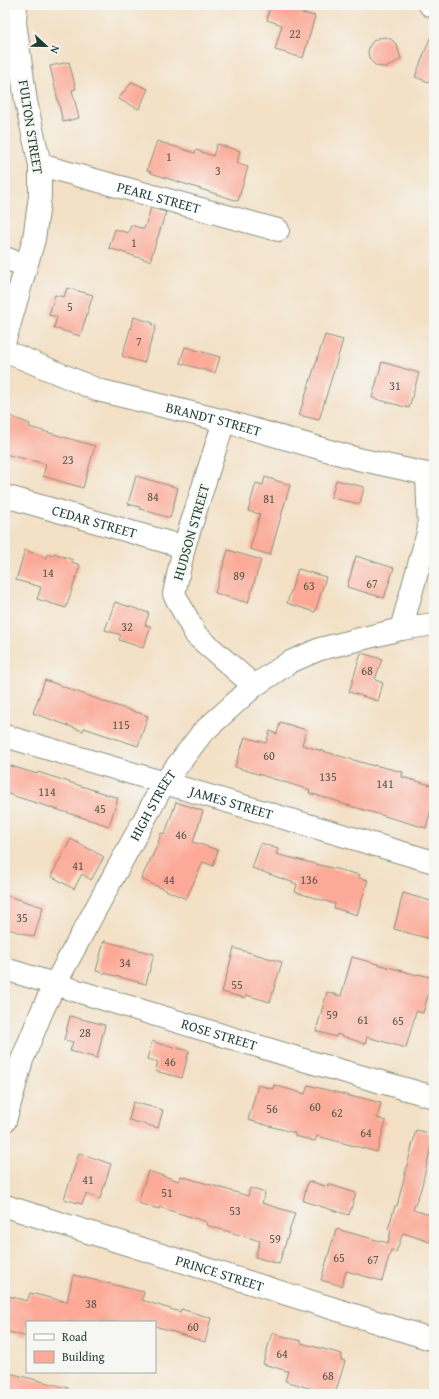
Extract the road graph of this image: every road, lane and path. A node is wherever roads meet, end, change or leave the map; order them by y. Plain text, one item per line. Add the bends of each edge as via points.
1 (16, 5) edge
2 (430, 5) edge
3 (434, 6) edge
4 (40, 165) junction
5 (278, 230) dead end
6 (5, 258) edge
7 (26, 266) junction
8 (5, 340) edge
9 (5, 351) edge
10 (224, 421) junction
11 (5, 496) edge
12 (184, 547) junction
13 (434, 624) edge
14 (401, 629) junction
15 (254, 686) junction
16 (5, 736) edge
17 (164, 783) junction
18 (434, 862) edge
19 (5, 969) edge
20 (55, 984) junction
21 (434, 1097) edge
22 (5, 1121) edge
23 (5, 1206) edge
24 (434, 1340) edge

1 - 4 street, FULTON STREET via 15,22 25,95
2 - 3 street
4 - 5 street, PEARL STREET
4 - 7 street, FULTON STREET via 40,196 34,239
6 - 7 street
7 - 8 street, FULTON STREET
9 - 10 street, BRANDT STREET via 98,390
10 - 12 street, HUDSON STREET
10 - 14 street, BRANDT STREET via 358,459 427,474 429,529
11 - 12 street, CEDAR STREET
12 - 15 street, HUDSON STREET via 174,594 182,611 196,635
13 - 14 street, HIGH STREET
14 - 15 street, HIGH STREET via 320,648 290,662
15 - 17 street, HIGH STREET via 202,733
16 - 17 street, JAMES STREET
17 - 18 street, JAMES STREET
17 - 20 street, HIGH STREET
19 - 20 street, ROSE STREET
20 - 21 street, ROSE STREET via 306,1061
20 - 22 street, HIGH STREET via 22,1060
23 - 24 street, PRINCE STREET

